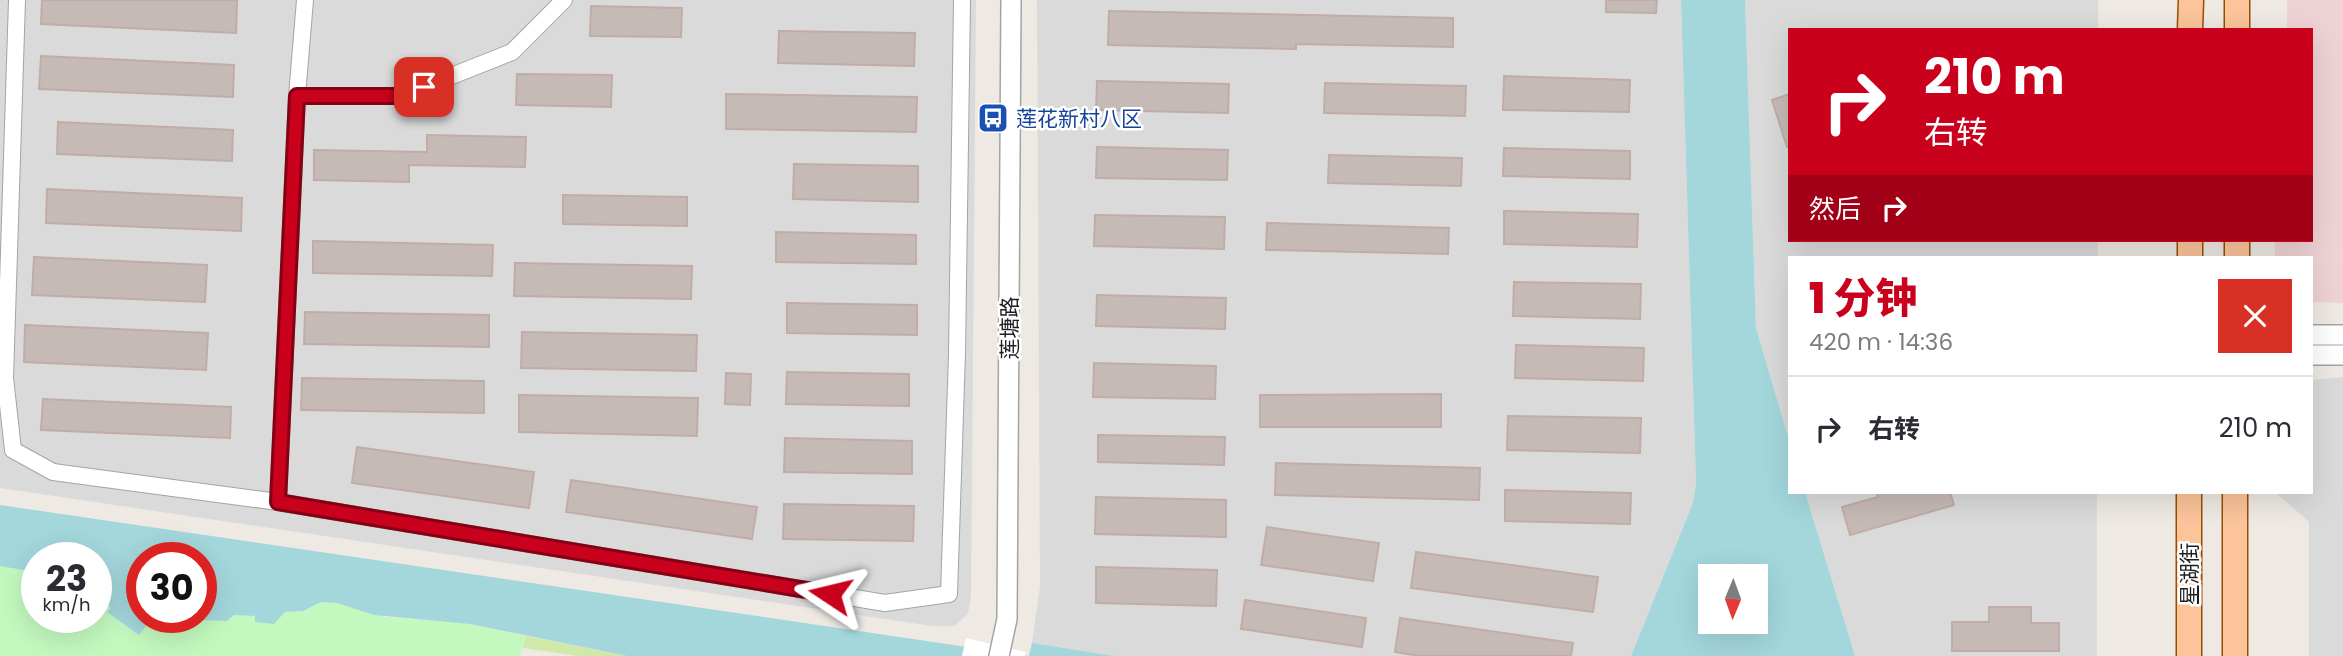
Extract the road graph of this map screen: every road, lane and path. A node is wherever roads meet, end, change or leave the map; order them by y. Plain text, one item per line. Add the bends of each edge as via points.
1 (17, 0) edge
2 (305, 0) edge
3 (564, 0) edge
4 (962, 0) edge
5 (1012, 0) edge
6 (2190, 0) edge
7 (2237, 0) edge
8 (2190, 28) edge
9 (2237, 28) edge
10 (297, 96) junction
11 (2313, 335) edge
12 (2343, 335) edge
13 (2313, 355) edge
14 (2343, 355) edge
15 (2189, 494) edge
16 (2235, 494) edge
17 (278, 502) junction
18 (999, 656) edge
19 (2189, 656) edge
20 (2235, 656) edge

1 - 17 street via 5,378 13,450 53,472
2 - 10 street
3 - 10 street via 512,52 401,96
4 - 17 street via 950,594 885,603
5 - 18 street, 莲塘路 via 1007,619
6 - 8 main road
7 - 9 main road
10 - 17 street
11 - 12 street
13 - 14 street
15 - 19 main road, 星湖街
16 - 20 main road

